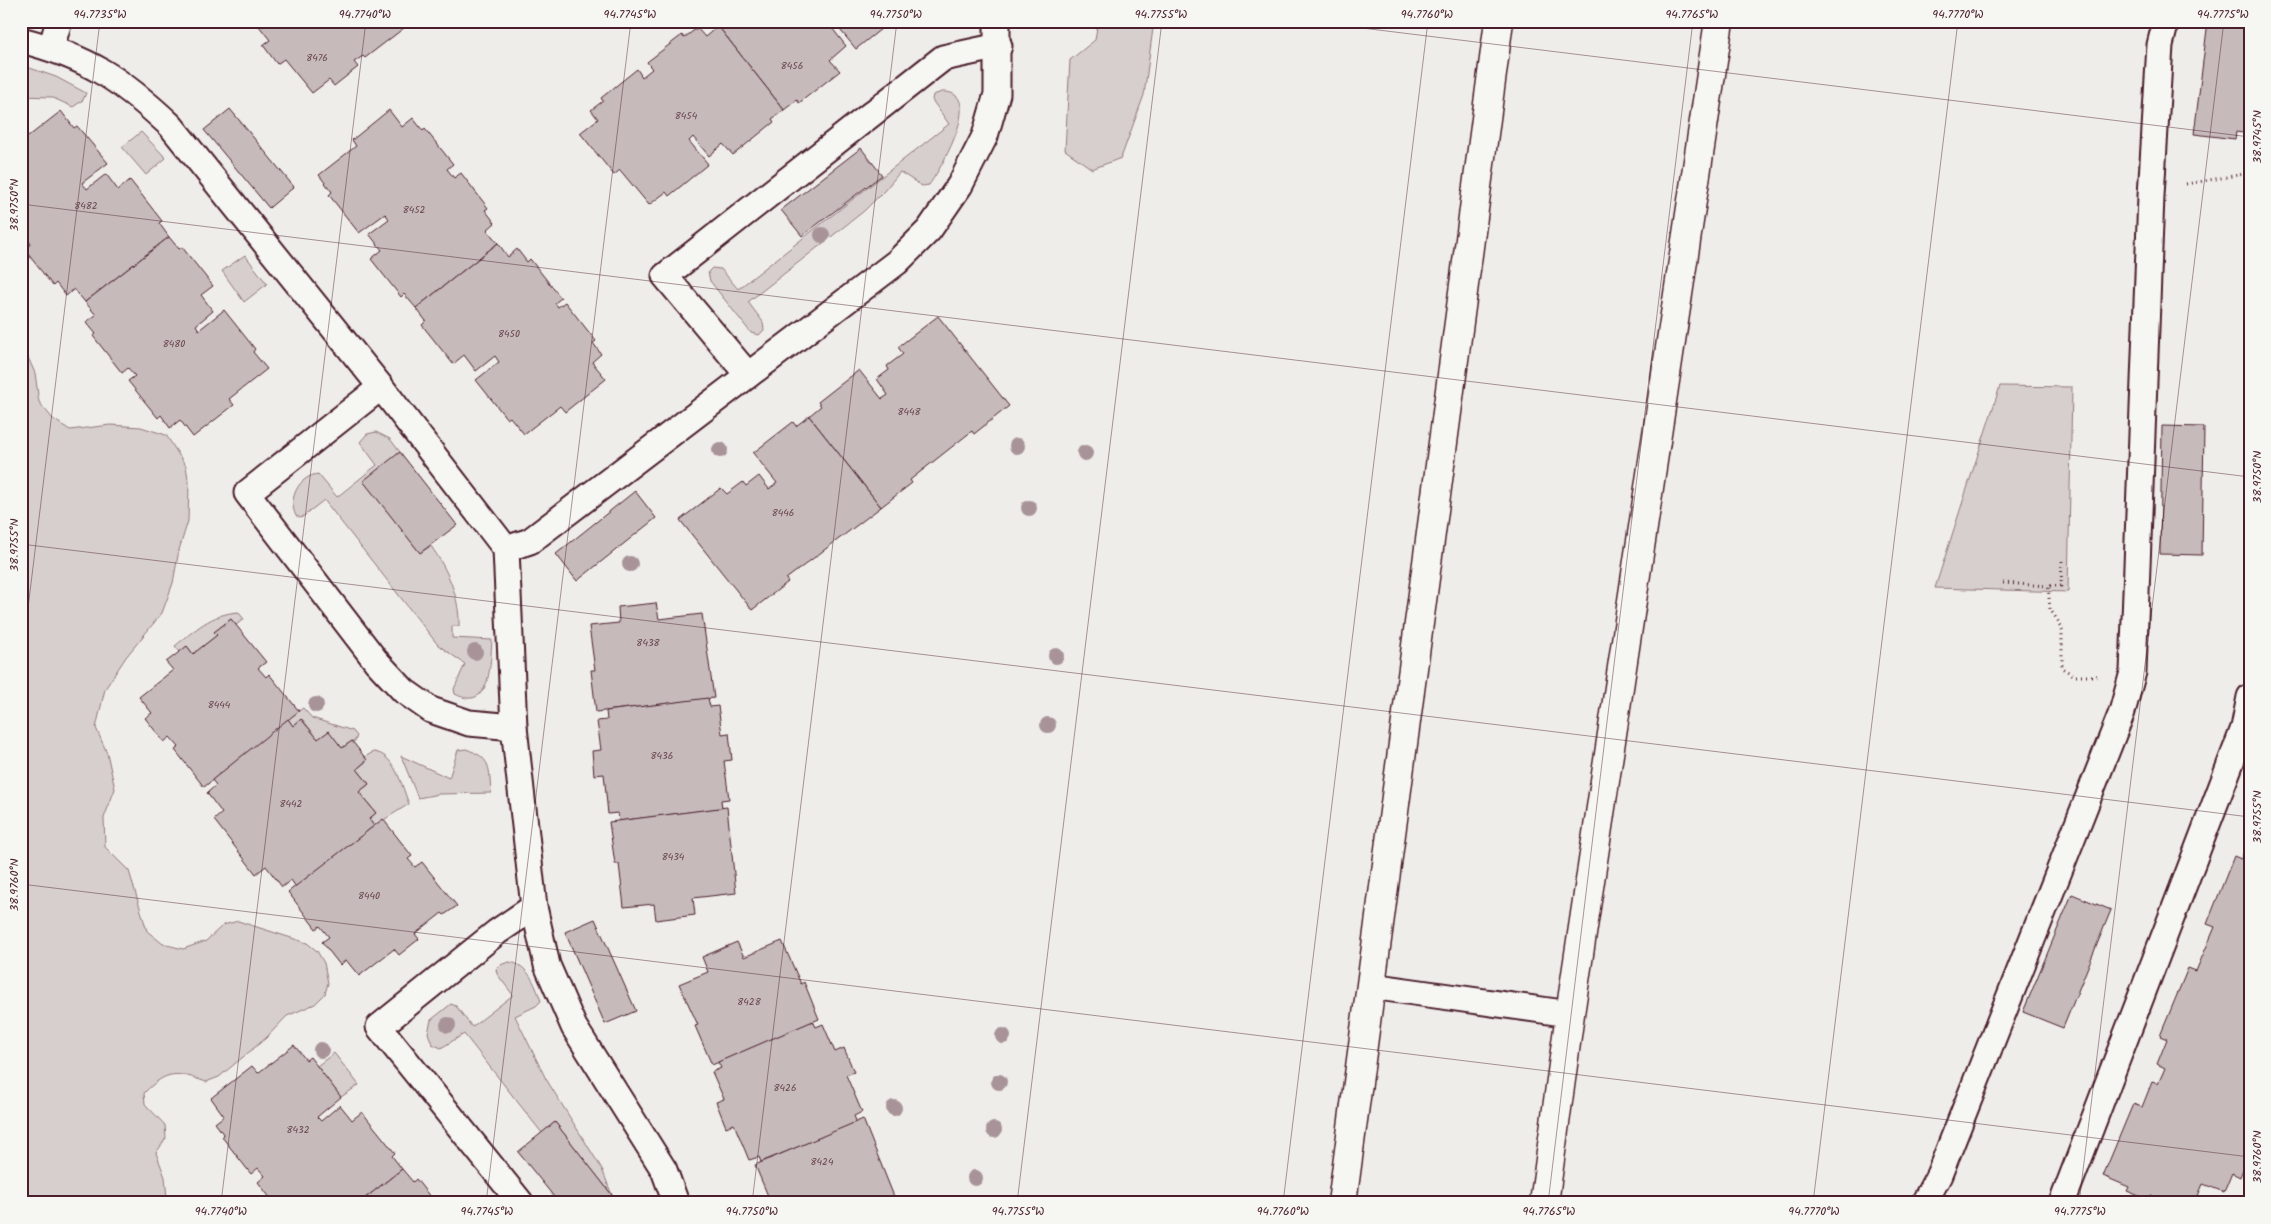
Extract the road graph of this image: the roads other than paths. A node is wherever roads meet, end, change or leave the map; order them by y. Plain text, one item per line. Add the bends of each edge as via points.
1 (59, 21) edge
2 (997, 21) edge
3 (1499, 21) edge
4 (1719, 21) edge
5 (2166, 21) edge
6 (21, 40) edge
7 (999, 46) junction
8 (52, 48) junction
9 (748, 374) junction
10 (381, 387) junction
11 (506, 549) junction
12 (2250, 697) edge
13 (514, 727) junction
14 (534, 907) junction
15 (1371, 986) junction
16 (1570, 1014) junction
17 (522, 1203) edge
18 (676, 1203) edge
19 (1342, 1203) edge
20 (1544, 1203) edge
21 (1924, 1203) edge
22 (2062, 1203) edge

1 - 8 lane
2 - 7 lane
3 - 15 highway
4 - 16 highway
5 - 21 lane via 2160,45 2152,196 2133,672 2122,712 2008,1003 1939,1175
6 - 8 lane
7 - 9 lane via 997,94 985,136 960,185 929,230 897,262
7 - 9 lane via 943,58 665,276
8 - 10 lane via 97,67 137,94 171,126
9 - 11 lane via 530,541
10 - 11 lane
10 - 13 lane via 247,493 376,661 404,691 432,710 469,723
11 - 13 lane
12 - 22 lane via 2244,728
13 - 14 lane
14 - 17 lane via 497,932 379,1027
14 - 18 lane via 547,966 574,1026 664,1170
15 - 16 lane
15 - 19 highway
16 - 20 highway

